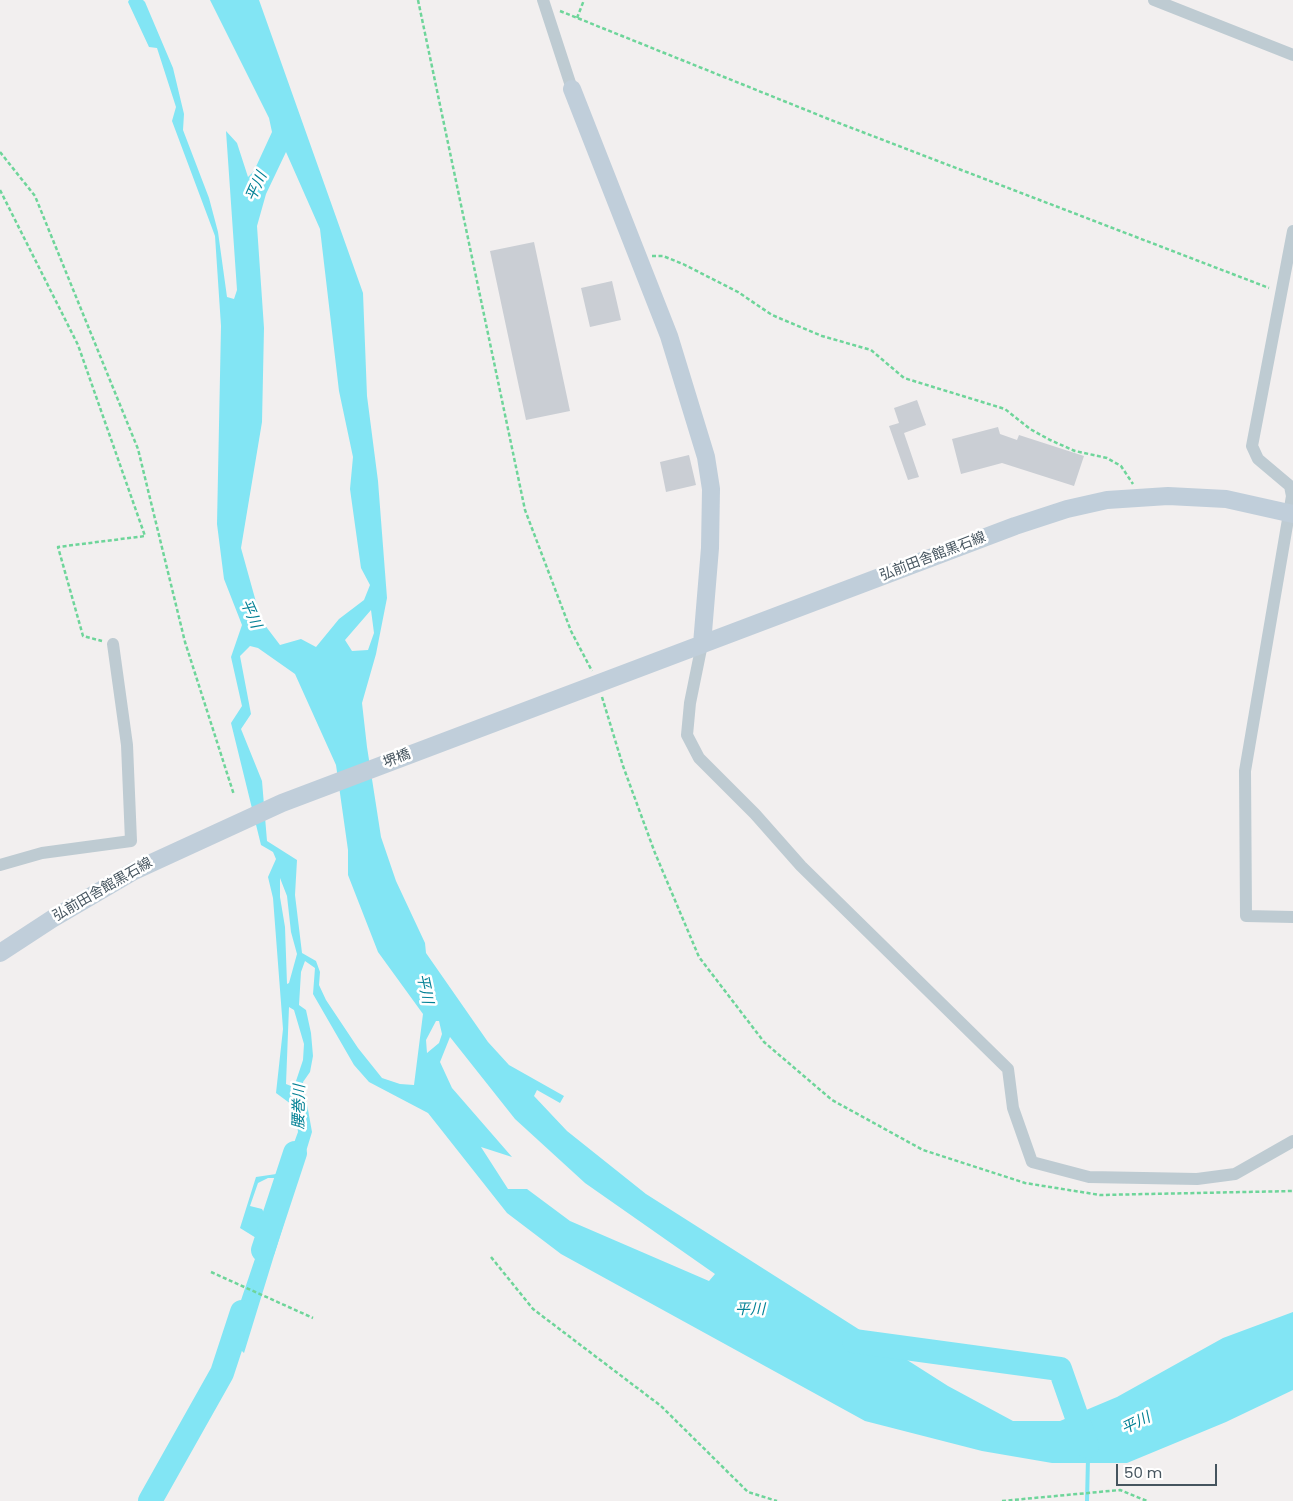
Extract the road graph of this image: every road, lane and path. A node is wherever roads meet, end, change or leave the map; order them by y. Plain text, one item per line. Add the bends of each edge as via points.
1 (418, 0) edge
2 (584, 0) edge
3 (1154, 0) edge
4 (544, 3) edge
5 (577, 18) junction
6 (1293, 55) edge
7 (572, 89) joint
8 (0, 152) edge
9 (0, 190) edge
10 (1293, 230) edge
11 (637, 256) junction
12 (1282, 293) junction
13 (1142, 498) junction
14 (1291, 513) edge
15 (113, 644) joint
16 (702, 644) junction
17 (592, 686) junction
18 (234, 795) dead end
19 (209, 835) joint
20 (0, 866) edge
21 (1293, 917) edge
22 (0, 953) edge
23 (1293, 1141) edge
24 (1293, 1191) edge
25 (491, 1257) dead end
26 (211, 1272) dead end
27 (313, 1318) dead end
28 (776, 1501) edge
29 (1002, 1501) edge
30 (1147, 1501) edge

1 - 17 path via 525,510
2 - 5 path
3 - 6 street
4 - 5 path
4 - 7 street
5 - 12 path
7 - 11 main road
8 - 18 path via 36,196 138,449 195,677
9 - 15 path via 78,345 146,536 58,547 83,636
10 - 12 street
11 - 13 path via 663,256 683,264 738,292 772,315 822,336 871,350 904,378 1005,409 1050,440 1107,458 1121,466
11 - 16 main road via 669,336 706,457 711,509
12 - 14 street via 1252,446 1258,459 1290,486
13 - 14 main road, 弘前田舎館黒石線 via 1226,499
13 - 16 main road, 弘前田舎館黒石線 via 1107,500 1015,526
14 - 21 street via 1245,771 1246,916
15 - 20 street via 127,745 131,841 42,853
16 - 17 main road, 弘前田舎館黒石線
16 - 23 street via 687,735 698,758 755,814 801,866 1008,1069 1013,1108 1032,1162 1089,1177 1197,1179 1235,1174
17 - 19 main road, 堺橋 via 282,803
17 - 24 path via 698,957 764,1042 832,1100 923,1150 1025,1183 1100,1195
19 - 22 main road, 弘前田舎館黒石線 via 134,872
25 - 28 path via 533,1309 661,1406 748,1492
26 - 27 path
29 - 30 path via 1120,1490

